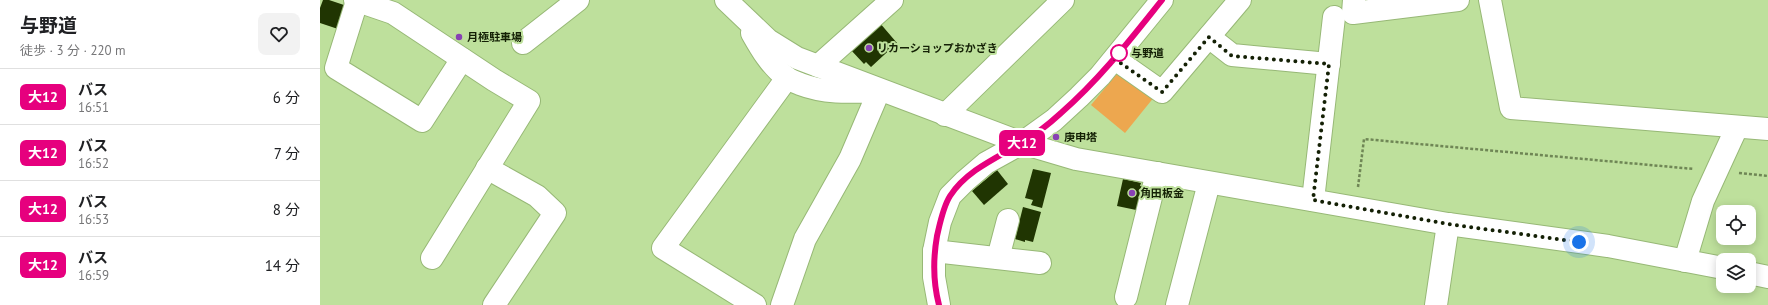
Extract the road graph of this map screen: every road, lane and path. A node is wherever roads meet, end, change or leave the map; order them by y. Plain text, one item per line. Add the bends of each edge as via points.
1 (356, 0) edge
2 (578, 0) edge
3 (726, 0) edge
4 (892, 0) edge
5 (1063, 0) edge
6 (1162, 0) edge
7 (1240, 0) edge
8 (1354, 0) edge
9 (1458, 0) edge
10 (1490, 0) edge
11 (743, 16) junction
12 (1334, 17) dead end
13 (1209, 37) junction
14 (523, 43) dead end
15 (462, 59) junction
16 (1115, 59) junction
17 (1329, 64) junction
18 (818, 66) junction
19 (787, 78) junction
20 (879, 90) junction
21 (945, 115) junction
22 (1737, 127) junction
23 (1768, 129) edge
24 (1022, 143) junction
25 (487, 168) junction
26 (1718, 171) junction
27 (1156, 173) junction
28 (1768, 176) edge
29 (1209, 182) junction
30 (1313, 200) junction
31 (1355, 208) junction
32 (1008, 220) dead end
33 (1448, 224) junction
34 (934, 251) junction
35 (432, 258) dead end
36 (998, 258) junction
37 (1685, 261) junction
38 (1040, 263) dead end
39 (1716, 267) edge
40 (1756, 274) edge
41 (1768, 277) edge
42 (1126, 297) dead end
43 (494, 305) edge
44 (755, 305) edge
45 (782, 305) edge
46 (939, 305) edge
47 (1177, 305) edge
48 (1436, 305) edge

1 - 15 street via 393,13
1 - 15 street via 336,68 422,121
2 - 14 street
3 - 11 street
4 - 18 street
5 - 21 street
6 - 16 street
7 - 13 street
8 - 9 street via 1353,13
10 - 22 street via 1511,108
11 - 18 street via 768,40 797,58
11 - 19 street via 762,50
12 - 17 street
13 - 16 street via 1162,92
13 - 17 street via 1232,56
15 - 25 street via 529,101
16 - 24 street via 1054,120
17 - 30 street
18 - 20 street
19 - 20 street via 818,90
19 - 44 street via 663,248
20 - 21 street
20 - 45 street via 850,159 805,239
21 - 24 street
22 - 23 street
22 - 26 street
24 - 27 street via 1076,159
24 - 34 street via 986,163 950,196 940,222
25 - 35 street
25 - 43 street via 537,196 555,213
26 - 28 path
26 - 31 path via 1364,139
26 - 37 street via 1703,201
27 - 29 street
27 - 42 street
29 - 30 street
29 - 47 street
30 - 31 street
31 - 33 street
32 - 36 street
33 - 37 street via 1608,246
33 - 48 street
34 - 36 street
34 - 46 street via 934,277
36 - 38 street
37 - 39 street
40 - 41 street

